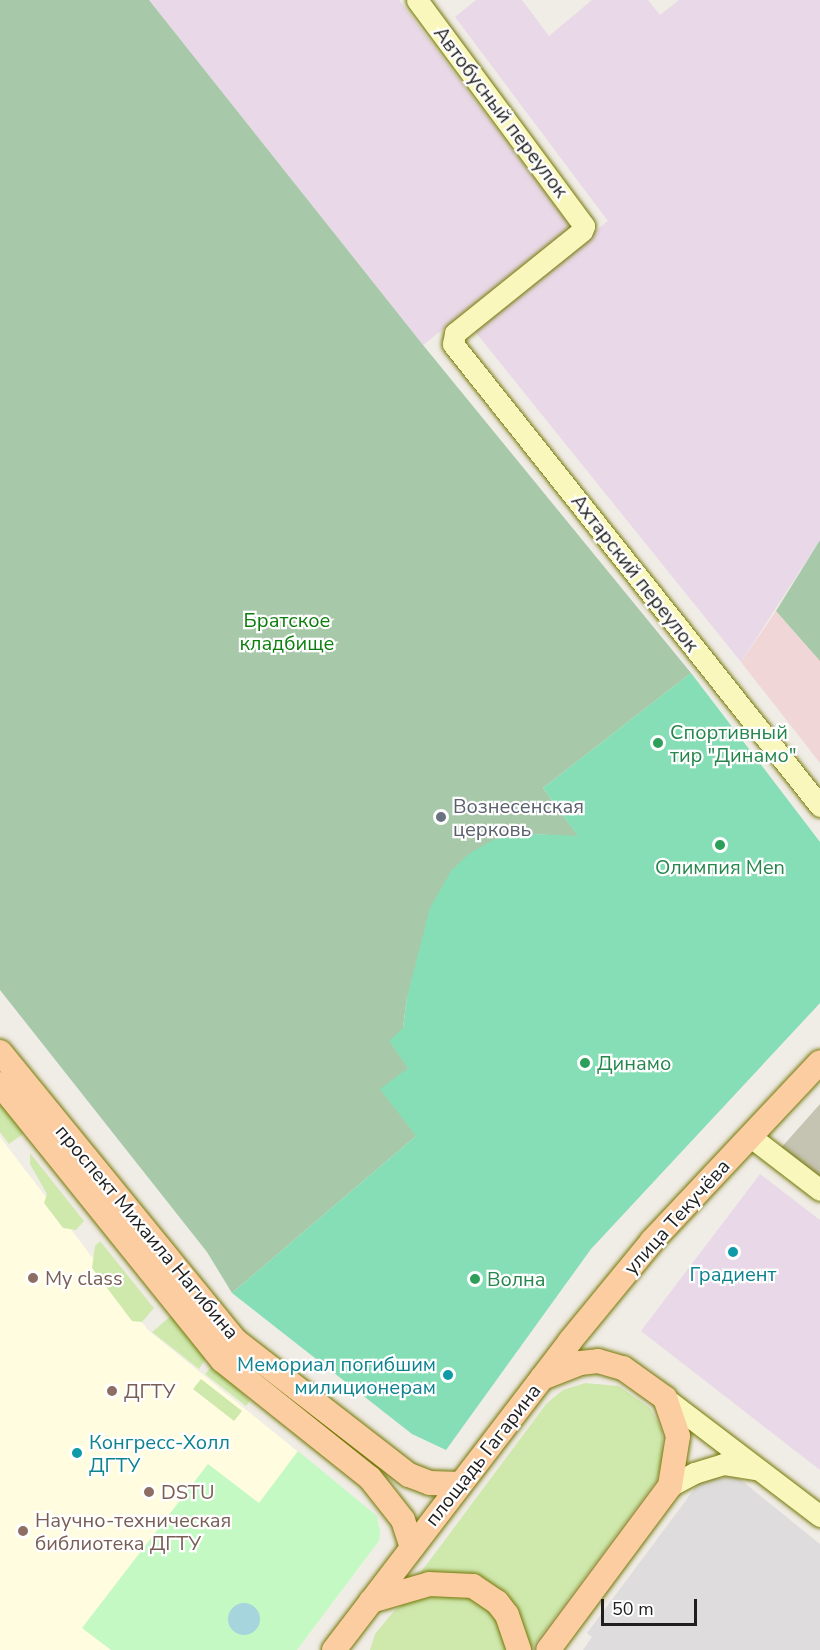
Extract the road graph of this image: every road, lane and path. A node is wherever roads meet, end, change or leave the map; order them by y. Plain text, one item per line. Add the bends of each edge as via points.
1 (417, 0) edge
2 (452, 339) joint
3 (820, 806) edge
4 (0, 1052) edge
5 (820, 1062) edge
6 (0, 1084) edge
7 (751, 1137) junction
8 (820, 1190) edge
9 (542, 1378) junction
10 (665, 1398) junction
11 (765, 1472) junction
12 (460, 1484) junction
13 (670, 1486) junction
14 (820, 1516) edge
15 (412, 1548) junction
16 (371, 1601) junction
17 (351, 1639) edge
18 (334, 1650) edge
19 (519, 1650) edge
20 (548, 1650) edge

1 - 2 street, Автобусный переулок via 584,226
2 - 3 street, Ахтарский переулок
4 - 12 main road, проспект Михаила Нагибина via 236,1341 409,1474 430,1483
5 - 7 main road, улица Текучёва
6 - 15 main road, проспект Михаила Нагибина via 222,1360 370,1478 403,1520
7 - 8 street
7 - 9 main road, улица Текучёва via 652,1241
9 - 10 main road, площадь Гагарина via 580,1363 609,1363
9 - 12 main road, площадь Гагарина
10 - 11 street
10 - 13 main road via 678,1436
11 - 13 street via 723,1464
11 - 14 street
12 - 15 main road, площадь Гагарина
13 - 20 main road
15 - 16 main road, площадь Гагарина
16 - 17 main road, площадь Гагарина
16 - 19 main road via 429,1584 473,1586 497,1602 507,1615
17 - 18 main road, площадь Гагарина

